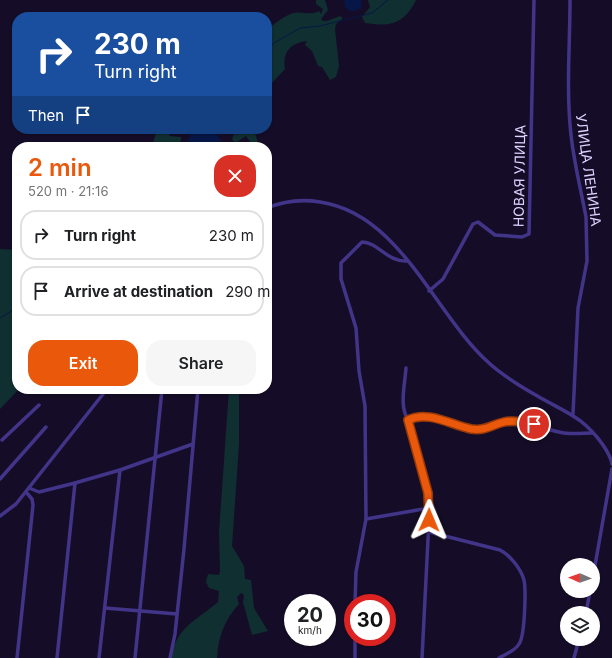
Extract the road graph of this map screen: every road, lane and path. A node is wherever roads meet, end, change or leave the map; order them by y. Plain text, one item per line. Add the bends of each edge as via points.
1 (534, 0) edge
2 (570, 0) edge
3 (272, 206) edge
4 (407, 261) junction
5 (429, 291) junction
6 (406, 368) dead end
7 (103, 394) edge
8 (161, 394) edge
9 (198, 394) edge
10 (39, 405) dead end
11 (573, 414) junction
12 (408, 420) junction
13 (46, 427) dead end
14 (593, 433) junction
15 (1, 439) edge
16 (193, 444) junction
17 (0, 446) edge
18 (155, 458) junction
19 (612, 464) edge
20 (612, 469) edge
21 (120, 470) junction
22 (612, 477) edge
23 (0, 479) edge
24 (75, 483) junction
25 (29, 488) junction
26 (26, 492) junction
27 (39, 492) junction
28 (32, 499) junction
29 (429, 508) junction
30 (0, 516) edge
31 (366, 519) junction
32 (429, 532) junction
33 (597, 558) edge
34 (355, 594) edge
35 (105, 608) junction
36 (141, 611) junction
37 (177, 614) junction
38 (355, 646) edge
39 (577, 646) edge
40 (17, 658) edge
41 (57, 658) edge
42 (99, 658) edge
43 (135, 658) edge
44 (170, 658) edge
45 (355, 658) edge
46 (422, 658) edge
47 (499, 658) edge
48 (574, 658) edge

1 - 5 street, НОВАЯ УЛИЦА via 528,234 522,237 495,235 478,222 473,224 443,279
2 - 11 street, УЛИЦА ЛЕНИНА via 567,67 569,116 587,231 587,261 578,308
3 - 4 street via 311,201 327,203 349,211 378,228
4 - 5 street
4 - 31 street via 390,258 365,242 358,244 340,263 341,279 356,328 365,406
5 - 11 street via 496,370
6 - 12 street via 404,406
7 - 25 street
8 - 18 street
9 - 16 street
10 - 15 street
11 - 14 street
12 - 14 street via 418,417 435,418 478,429 491,428 502,422 524,422 569,434
12 - 29 street via 428,493
13 - 23 street
14 - 19 street via 612,459
15 - 17 street
16 - 18 street
16 - 37 street
18 - 21 street
18 - 36 street
20 - 22 street
21 - 24 street
21 - 35 street
22 - 33 street
24 - 27 street
24 - 41 street
25 - 26 street
25 - 27 street
26 - 28 street
26 - 30 street
27 - 28 street
28 - 40 street
29 - 31 street
29 - 32 street
31 - 34 street via 356,572
32 - 46 street
32 - 47 street via 505,552 520,570 524,581 523,637 516,649
35 - 36 street
35 - 42 street
36 - 37 street
36 - 43 street
37 - 44 street
38 - 45 street
39 - 48 street

